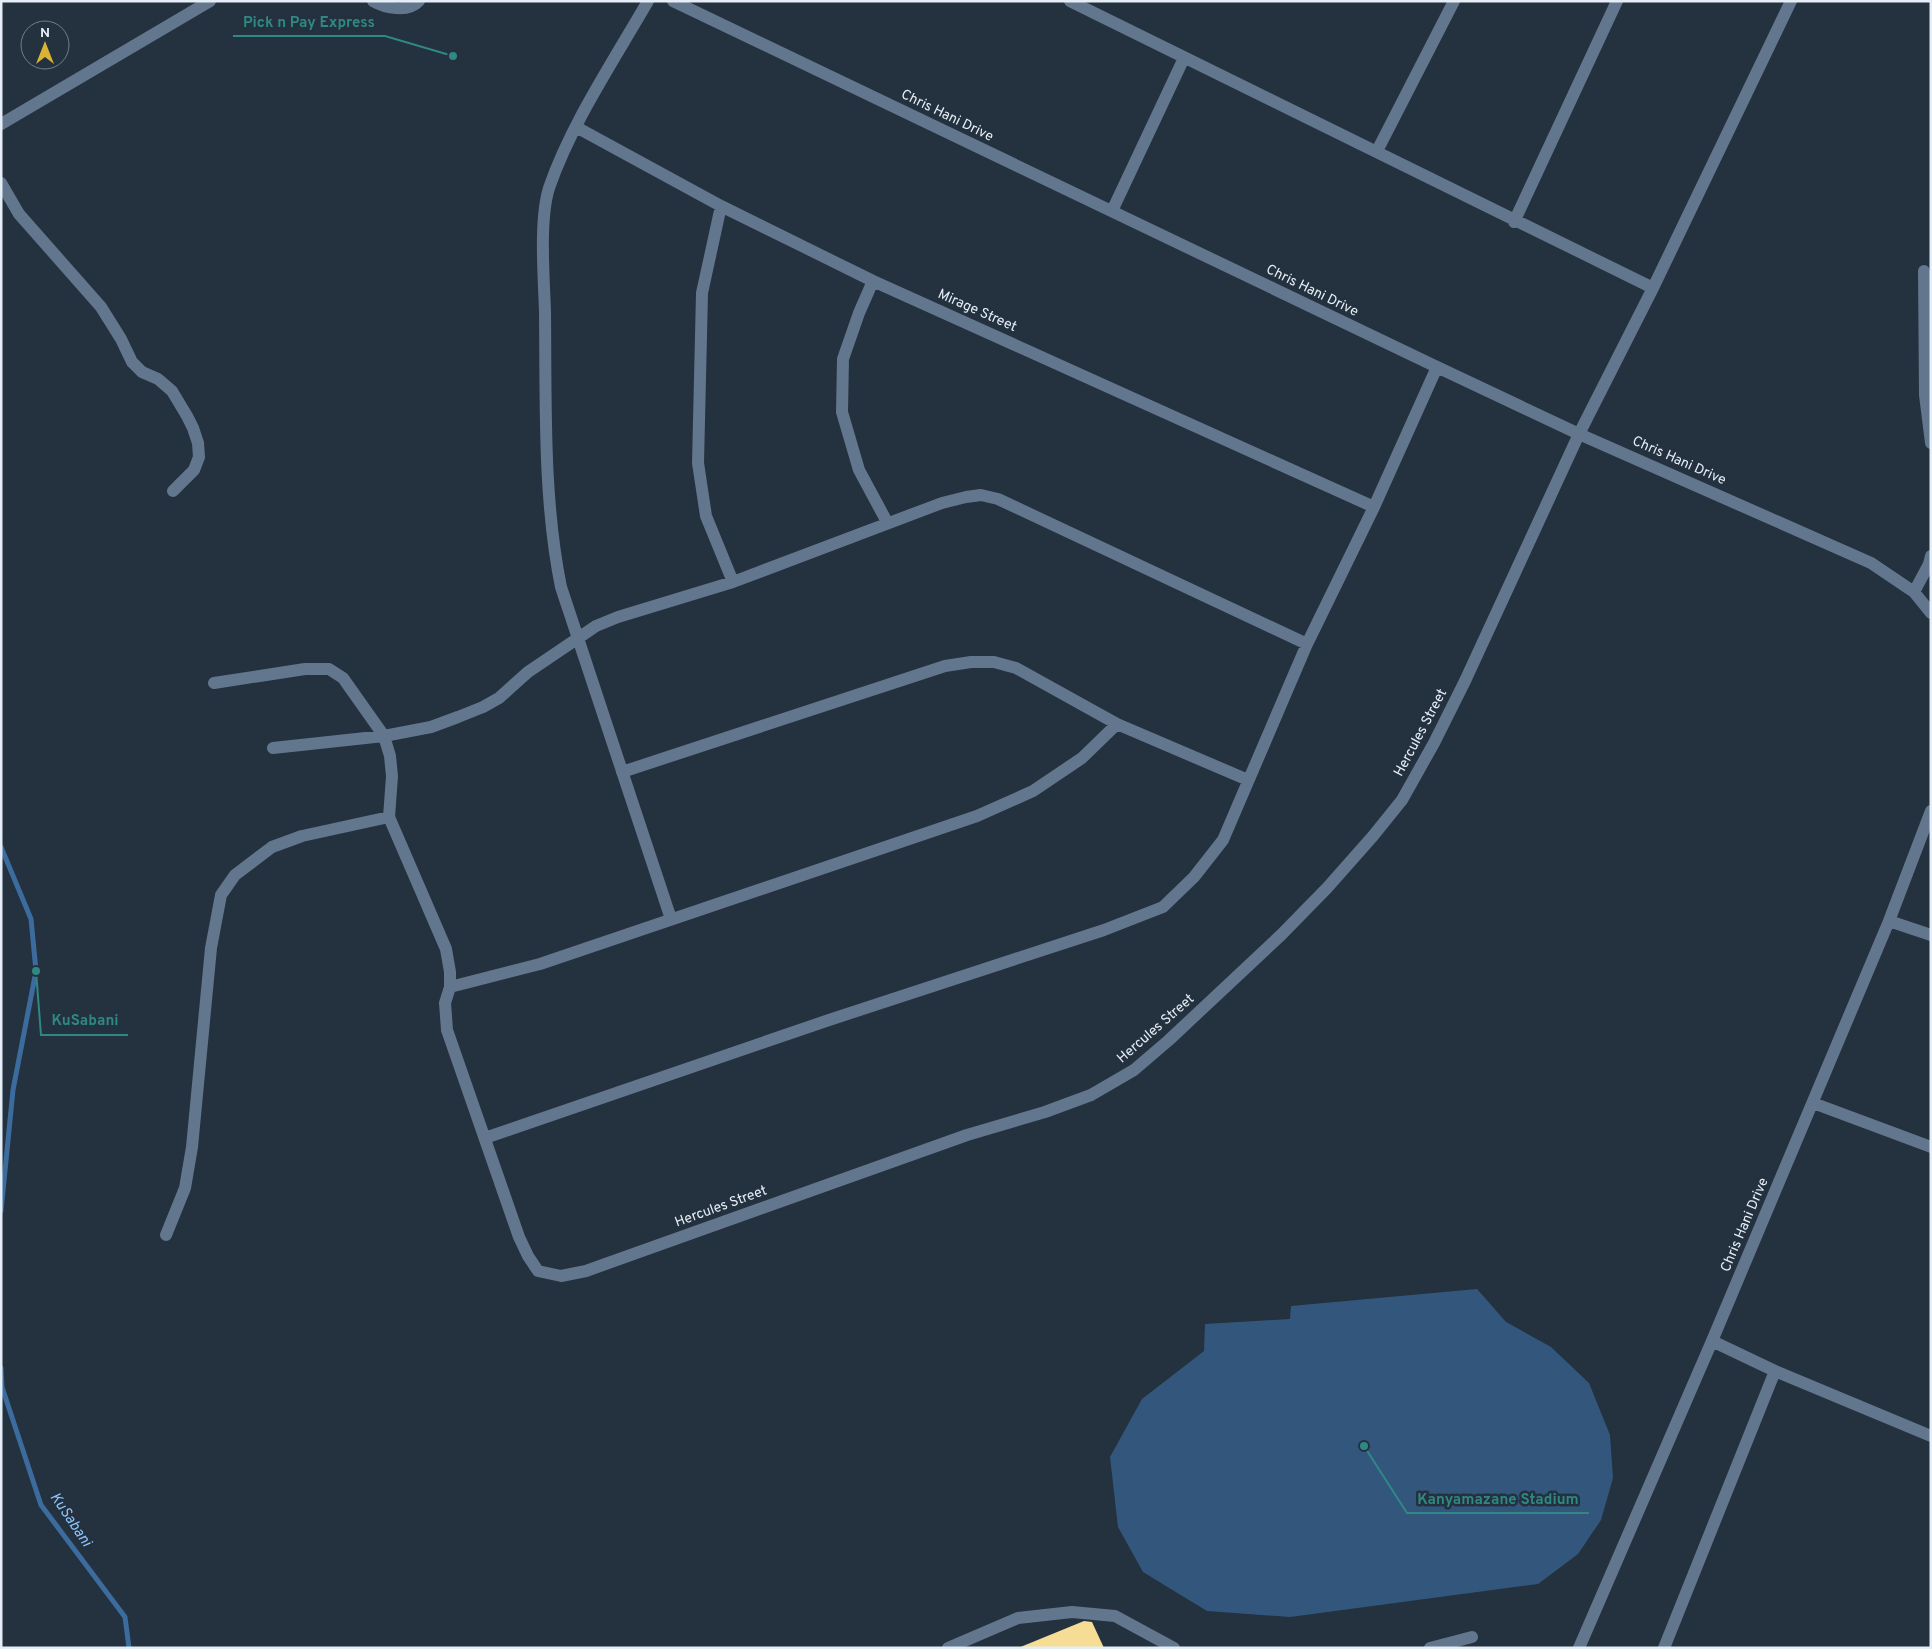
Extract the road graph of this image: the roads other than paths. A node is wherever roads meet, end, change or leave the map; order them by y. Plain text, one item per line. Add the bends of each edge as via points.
1 (210, 1) edge
2 (373, 1) edge
3 (419, 1) edge
4 (648, 1) edge
5 (673, 1) edge
6 (1070, 1) edge
7 (1454, 1) edge
8 (1617, 1) edge
9 (1791, 1) edge
10 (1184, 58) junction
11 (1, 124) edge
12 (576, 127) junction
13 (1377, 151) junction
14 (1, 183) edge
15 (721, 206) junction
16 (1112, 211) junction
17 (1514, 222) junction
18 (1924, 271) dead end
19 (873, 281) junction
20 (1652, 288) junction
21 (1437, 367) junction
22 (1579, 434) junction
23 (1931, 443) edge
24 (173, 491) dead end
25 (1374, 507) junction
26 (888, 522) junction
27 (1931, 556) edge
28 (733, 582) junction
29 (1914, 592) junction
30 (1931, 613) edge
31 (577, 639) junction
32 (1307, 644) junction
33 (214, 684) dead end
34 (1117, 724) junction
35 (384, 736) junction
36 (273, 748) dead end
37 (622, 772) junction
38 (1248, 780) junction
39 (1931, 811) edge
40 (389, 817) junction
41 (671, 920) junction
42 (1890, 921) junction
43 (1931, 935) edge
44 (450, 987) junction
45 (1813, 1103) junction
46 (485, 1138) junction
47 (1931, 1148) edge
48 (166, 1235) dead end
49 (1712, 1341) junction
50 (1774, 1371) junction
51 (1931, 1436) edge
52 (1472, 1637) dead end
53 (948, 1648) edge
54 (1174, 1648) edge
55 (1430, 1648) edge
56 (1579, 1648) edge
57 (1664, 1648) edge

1 - 11 street
2 - 3 street via 380,6 400,8
4 - 12 street
5 - 16 street, Chris Hani Drive
6 - 10 street
7 - 13 street
8 - 17 street
9 - 20 street, Hercules Street
10 - 13 street
10 - 16 street
12 - 15 street, Mirage Street
12 - 31 street via 549,190 544,247 549,500 553,550
13 - 17 street
14 - 24 street via 20,214 101,307 132,362 172,391 187,416 198,443 198,457 194,470
15 - 19 street, Mirage Street
15 - 28 street via 702,293 698,463 706,516
16 - 21 street, Chris Hani Drive
17 - 20 street
18 - 23 street via 1925,396
19 - 25 street, Mirage Street
19 - 26 street via 843,359 842,412 859,470
20 - 22 street, Hercules Street
21 - 22 street, Chris Hani Drive
21 - 25 street
22 - 29 street, Chris Hani Drive via 1872,563
22 - 46 street, Hercules Street via 1465,681 1402,800 1327,888 1134,1070 1090,1096 967,1135 586,1271 561,1276 538,1271 528,1256
25 - 32 street
26 - 28 street
26 - 32 street via 966,496 998,499
27 - 29 street
28 - 31 street via 618,617
29 - 30 street, Chris Hani Drive
31 - 35 street via 483,707 430,726
31 - 37 street
32 - 38 street
33 - 35 street via 305,669 329,669 344,678
34 - 37 street via 1016,668 994,662 971,662 945,666
34 - 38 street
34 - 41 street via 1082,758 1033,791 985,812
35 - 36 street
35 - 40 street via 392,776
37 - 41 street
38 - 46 street via 1223,840 1194,877 1163,907 1104,930
39 - 42 street, Chris Hani Drive
40 - 44 street, Hercules Street via 446,949
40 - 48 street via 272,846 234,875 221,895 211,948 192,1147 185,1188
41 - 44 street via 540,964
42 - 43 street
42 - 45 street, Chris Hani Drive
44 - 46 street, Hercules Street via 445,1003 447,1030
45 - 47 street
45 - 49 street, Chris Hani Drive
49 - 50 street
49 - 56 street, Chris Hani Drive
50 - 51 street
50 - 57 street
52 - 55 street
53 - 54 street via 1018,1618 1072,1612 1114,1616

